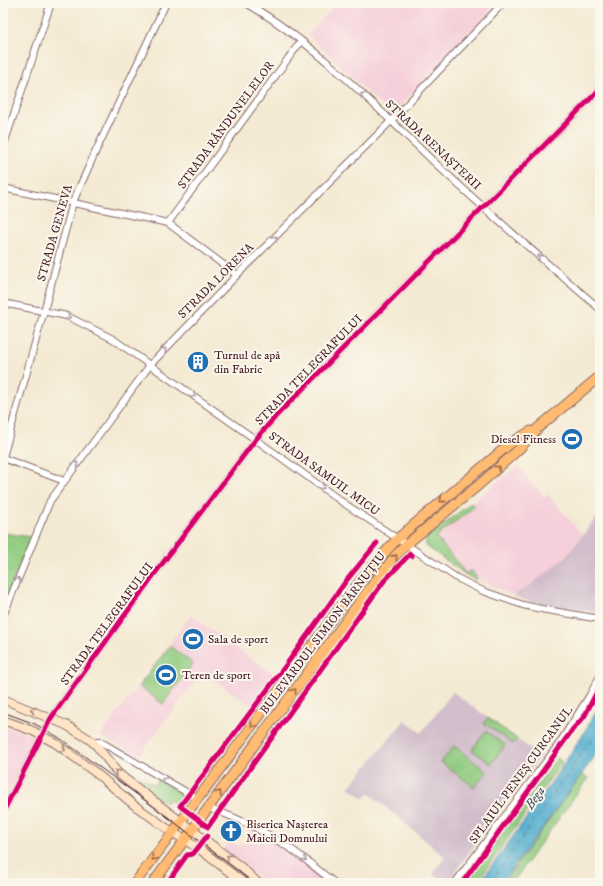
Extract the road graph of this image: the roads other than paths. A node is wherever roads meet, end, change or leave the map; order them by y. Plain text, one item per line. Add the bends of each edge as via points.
1 (50, 3) edge
2 (166, 3) edge
3 (246, 3) edge
4 (503, 3) edge
5 (301, 41) junction
6 (600, 89) edge
7 (391, 121) junction
8 (3, 147) edge
9 (3, 188) edge
10 (73, 202) junction
11 (482, 207) junction
12 (168, 223) junction
13 (237, 275) junction
14 (3, 303) edge
15 (600, 310) edge
16 (44, 311) junction
17 (150, 364) junction
18 (600, 376) edge
19 (538, 428) junction
20 (256, 439) junction
21 (3, 458) edge
22 (64, 481) junction
23 (397, 539) junction
24 (407, 544) junction
25 (3, 616) edge
26 (600, 619) edge
27 (600, 676) edge
28 (3, 699) edge
29 (51, 718) junction
30 (3, 720) edge
31 (42, 736) junction
32 (92, 742) junction
33 (198, 799) junction
34 (208, 808) junction
35 (3, 812) edge
36 (181, 821) junction
37 (192, 830) junction
38 (172, 832) junction
39 (185, 840) junction
40 (600, 878) edge
41 (135, 883) edge
42 (153, 883) edge
43 (244, 883) edge
44 (258, 883) edge
45 (335, 883) edge
46 (455, 883) edge
47 (597, 883) edge

1 - 8 street
2 - 10 street, STRADA GENEVA
3 - 5 street, STRADA RENAȘTERII via 263,12
4 - 7 street, STRADA LORENA
7 -> 5 street, STRADA RENAȘTERII
5 - 12 street, STRADA RÂNDUNELELOR
6 - 11 street, STRADA TELEGRAFULUI
7 - 11 street, STRADA RENAȘTERII
13 -> 7 street, STRADA LORENA
9 - 10 street
10 - 12 street
10 - 16 street, STRADA GENEVA
15 -> 11 street, STRADA RENAȘTERII
11 - 20 street, STRADA TELEGRAFULUI
12 - 13 street
17 -> 13 street, STRADA LORENA
14 - 16 street, STRADA SAMUIL MICU
16 -> 17 street, STRADA SAMUIL MICU via 67,316 86,325 113,339
16 - 21 street, STRADA GENEVA
17 -> 20 street, STRADA SAMUIL MICU
22 -> 17 street, STRADA LORENA
18 - 19 main road, BULEVARDUL SIMION BĂRNUȚIU
19 -> 23 main road, BULEVARDUL SIMION BĂRNUȚIU via 512,442
24 -> 19 main road, BULEVARDUL SIMION BĂRNUȚIU via 491,474
20 -> 23 street, STRADA SAMUIL MICU
20 - 29 street, STRADA TELEGRAFULUI
21 - 22 street
25 -> 22 street, STRADA LORENA via 50,501
23 - 24 street, STRADA SAMUIL MICU
23 -> 33 main road, BULEVARDUL SIMION BĂRNUȚIU via 363,577
24 - 26 street, STRADA SAMUIL MICU via 457,578 505,600
34 -> 24 main road, BULEVARDUL SIMION BĂRNUȚIU via 373,583
27 - 46 street, SPLAIUL PENEȘ CURCANUL via 559,744
29 -> 28 street
29 - 31 street, STRADA TELEGRAFULUI
29 - 32 street via 76,730
30 - 31 street
31 - 35 street, STRADA TELEGRAFULUI
31 -> 38 street via 96,773
33 -> 32 street via 101,742
36 -> 32 street via 122,777
33 - 36 main road, BULEVARDUL SIMION BĂRNUȚIU
34 - 37 main road, BULEVARDUL SIMION BĂRNUȚIU
34 -> 45 street via 255,828 291,849
36 - 37 street
36 - 38 main road, BULEVARDUL SIMION BĂRNUȚIU
37 - 39 main road, BULEVARDUL SIMION BĂRNUȚIU
44 -> 37 street
38 - 39 street
38 -> 41 main road, BULEVARDUL SIMION BĂRNUȚIU
39 - 42 main road, BULEVARDUL SIMION BĂRNUȚIU
39 - 43 street
40 - 47 street

